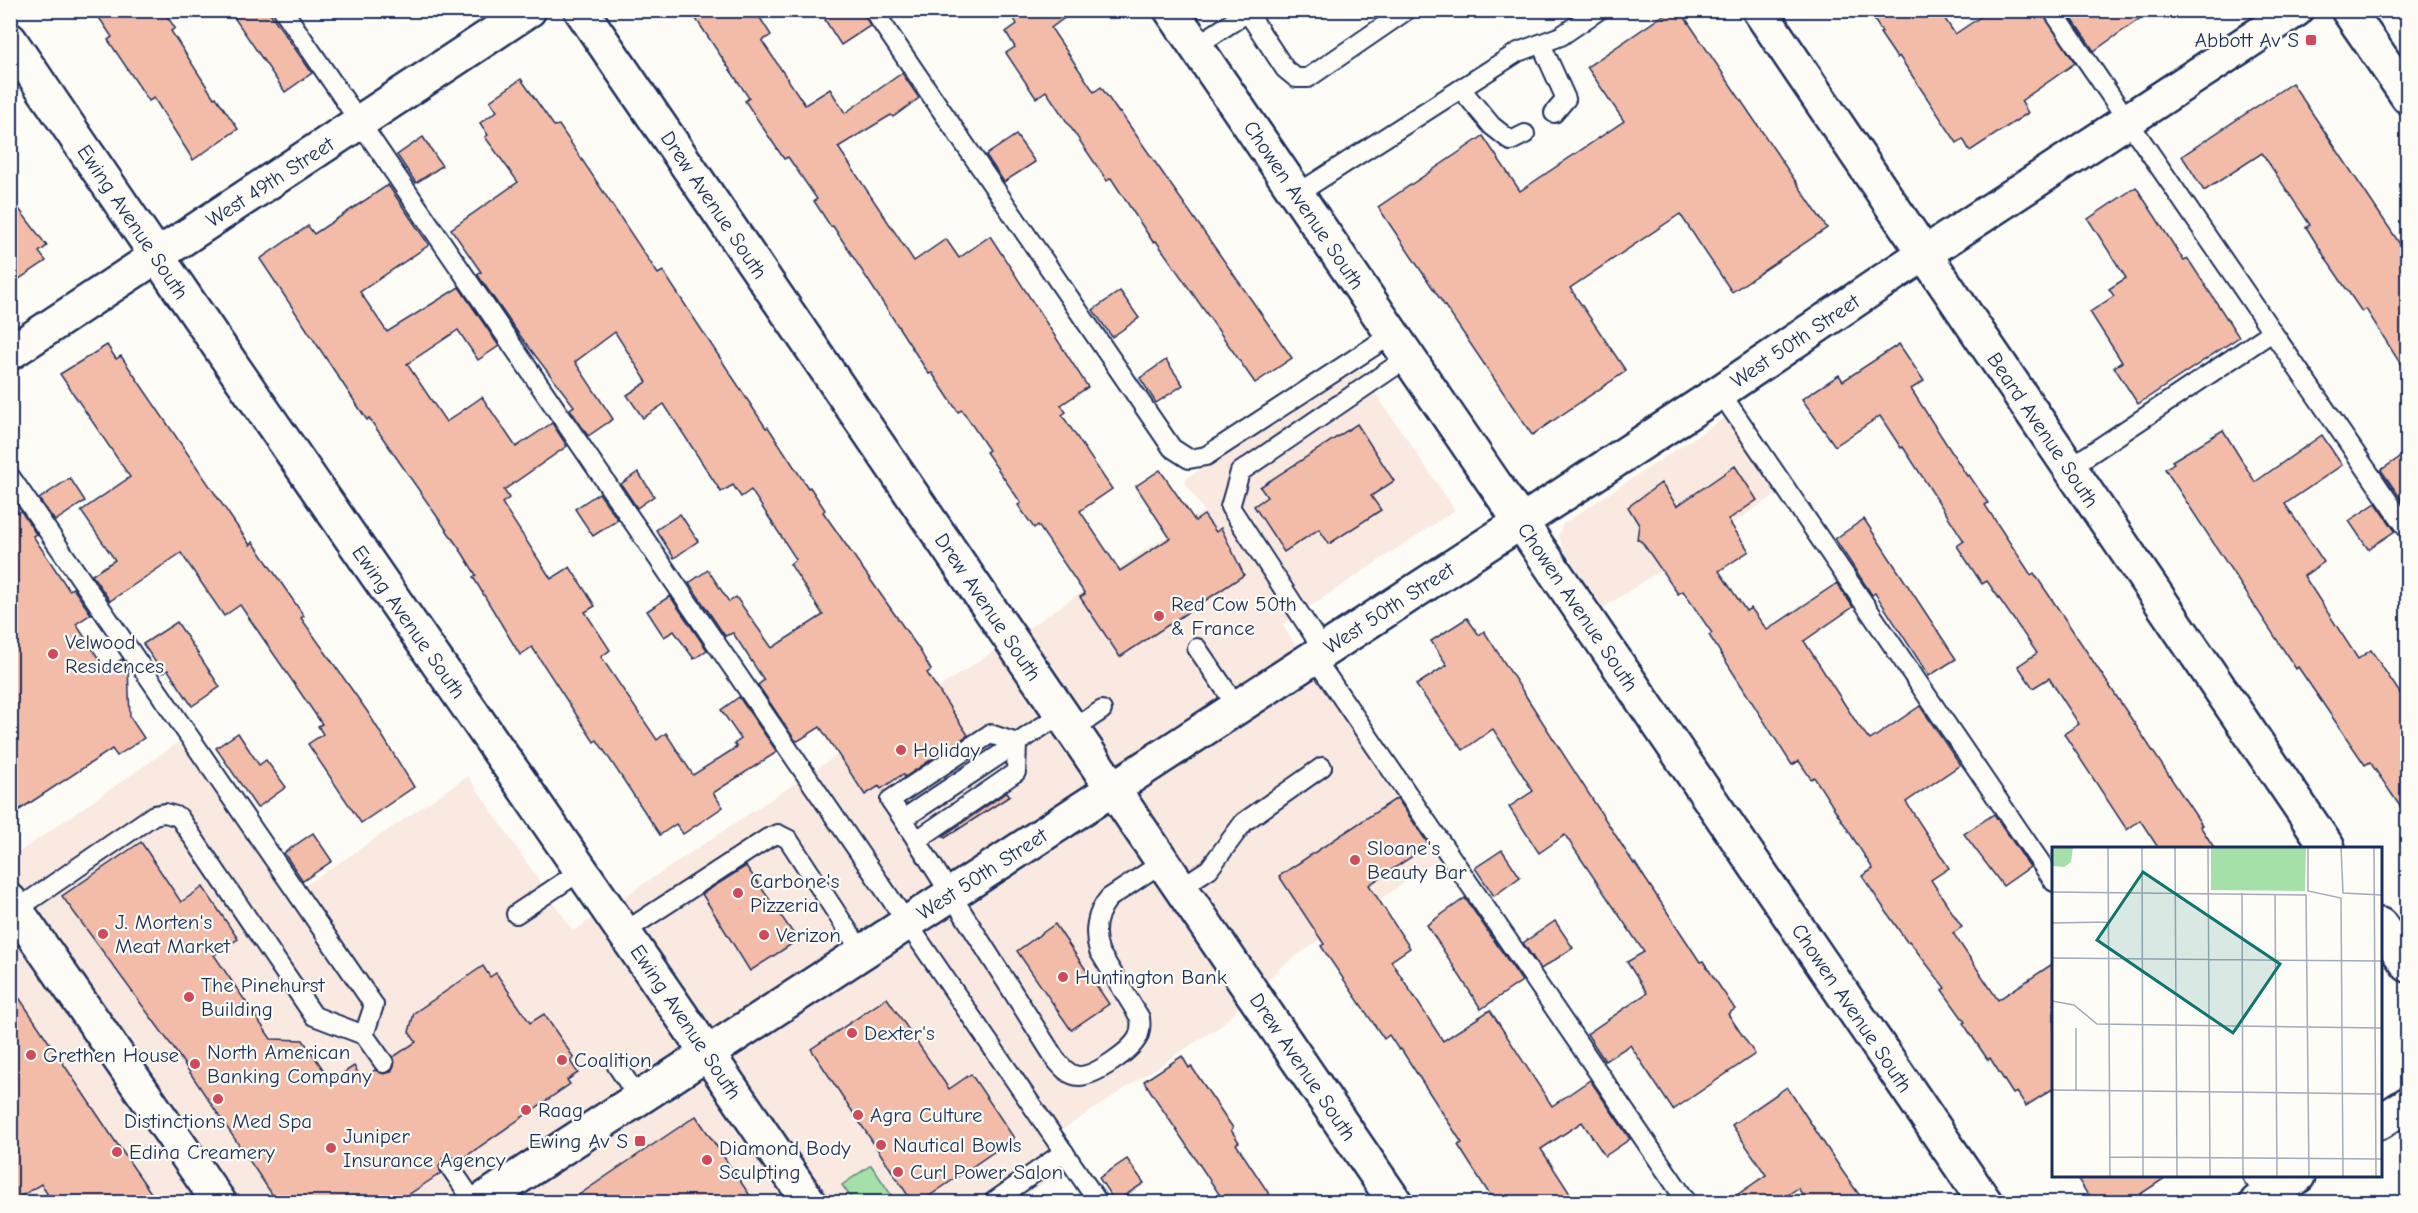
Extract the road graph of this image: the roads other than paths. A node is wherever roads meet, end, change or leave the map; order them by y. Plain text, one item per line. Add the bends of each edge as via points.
1 (283, 10) edge
2 (529, 10) edge
3 (581, 10) edge
4 (873, 10) edge
5 (1172, 10) edge
6 (1407, 10) edge
7 (1599, 10) edge
8 (1759, 10) edge
9 (2052, 10) edge
10 (2296, 10) edge
11 (2348, 10) edge
12 (1249, 12) edge
13 (10, 40) edge
14 (1541, 44) junction
15 (1196, 46) junction
16 (1461, 89) junction
17 (2408, 97) edge
18 (1554, 113) dead end
19 (2127, 120) junction
20 (360, 123) junction
21 (1525, 134) dead end
22 (1297, 194) junction
23 (1924, 254) junction
24 (156, 257) junction
25 (2272, 332) junction
26 (1399, 347) junction
27 (10, 353) edge
28 (1720, 392) junction
29 (2069, 468) junction
30 (10, 476) edge
31 (1520, 523) junction
32 (2408, 530) edge
33 (1197, 648) dead end
34 (1319, 654) junction
35 (1238, 708) junction
36 (1102, 710) dead end
37 (1066, 722) junction
38 (1017, 743) junction
39 (1322, 767) dead end
40 (1112, 789) junction
41 (917, 840) junction
42 (2327, 847) edge
43 (582, 870) junction
44 (1172, 875) junction
45 (2052, 879) edge
46 (952, 894) junction
47 (13, 905) edge
48 (516, 914) dead end
49 (908, 922) junction
50 (2382, 928) edge
51 (624, 932) junction
52 (862, 952) junction
53 (2408, 965) edge
54 (364, 1035) junction
55 (709, 1054) junction
56 (384, 1063) dead end
57 (617, 1066) dead end
58 (640, 1100) junction
59 (2408, 1104) edge
60 (2382, 1121) edge
61 (1064, 1152) junction
62 (450, 1167) dead end
63 (2296, 1177) edge
64 (2262, 1194) edge
65 (499, 1197) edge
66 (219, 1203) edge
67 (474, 1203) edge
68 (809, 1203) edge
69 (993, 1203) edge
70 (1098, 1203) edge
71 (1395, 1203) edge
72 (1687, 1203) edge
73 (1985, 1203) edge

1 - 20 lane
2 - 20 street, West 49th Street
3 - 37 street, Drew Avenue South
4 - 26 lane via 1172,448 1189,459 1206,456
5 - 15 street, Chowen Avenue South
6 - 12 lane via 1308,78 1296,78 1285,69
7 - 14 lane via 1561,36
8 - 23 street, Beard Avenue South
9 - 19 lane
10 - 19 street, West 50th Street
11 - 17 street
12 - 15 lane
13 - 24 street, Ewing Avenue South
14 - 16 lane via 1518,52
14 - 18 lane via 1566,99
15 - 22 street, Chowen Avenue South
16 - 21 lane via 1492,126 1511,141
16 - 22 lane
19 - 23 street, West 50th Street
19 - 25 lane
20 - 24 street, West 49th Street
20 - 49 lane
22 - 26 street, Chowen Avenue South
23 - 28 street, West 50th Street
23 - 29 street, Beard Avenue South
24 - 27 street, West 49th Street
24 - 43 street, Ewing Avenue South
25 - 29 lane
25 - 32 lane
26 - 31 street, Chowen Avenue South
26 - 34 lane via 1240,472 1230,507
28 - 31 street, West 50th Street
28 - 45 lane
29 - 42 street, Beard Avenue South
30 - 54 lane via 374,1005
31 - 34 street, West 50th Street
31 - 73 street, Chowen Avenue South
33 - 35 lane
34 - 35 street, West 50th Street
34 - 72 lane
35 - 40 street, West 50th Street
36 - 37 lane
37 - 38 lane
37 - 40 street, Drew Avenue South
38 - 41 lane via 1016,772
38 - 41 lane via 903,819
39 - 44 lane via 1244,822 1209,869
40 - 44 street, Drew Avenue South
40 - 46 street, West 50th Street
41 - 46 lane
43 - 48 lane
43 - 51 street, Ewing Avenue South
44 - 46 lane via 1109,898 1103,906 1095,939 1140,1018 1141,1028 1129,1049 1079,1076 1070,1074 1056,1060
44 - 71 street, Drew Avenue South
46 - 49 street, West 50th Street
47 - 54 lane via 154,815 179,817 314,1016
47 - 66 street
49 - 52 street, West 50th Street
49 - 61 lane
50 - 53 street
51 - 52 lane via 778,834 788,839
51 - 55 street, Ewing Avenue South
52 - 55 street, West 50th Street
54 - 56 lane
55 - 58 street, West 50th Street
55 - 68 street, Ewing Avenue South
57 - 58 lane
58 - 65 street, West 50th Street
59 - 60 street
61 - 69 lane
61 - 70 lane
62 - 67 lane
63 - 64 street

